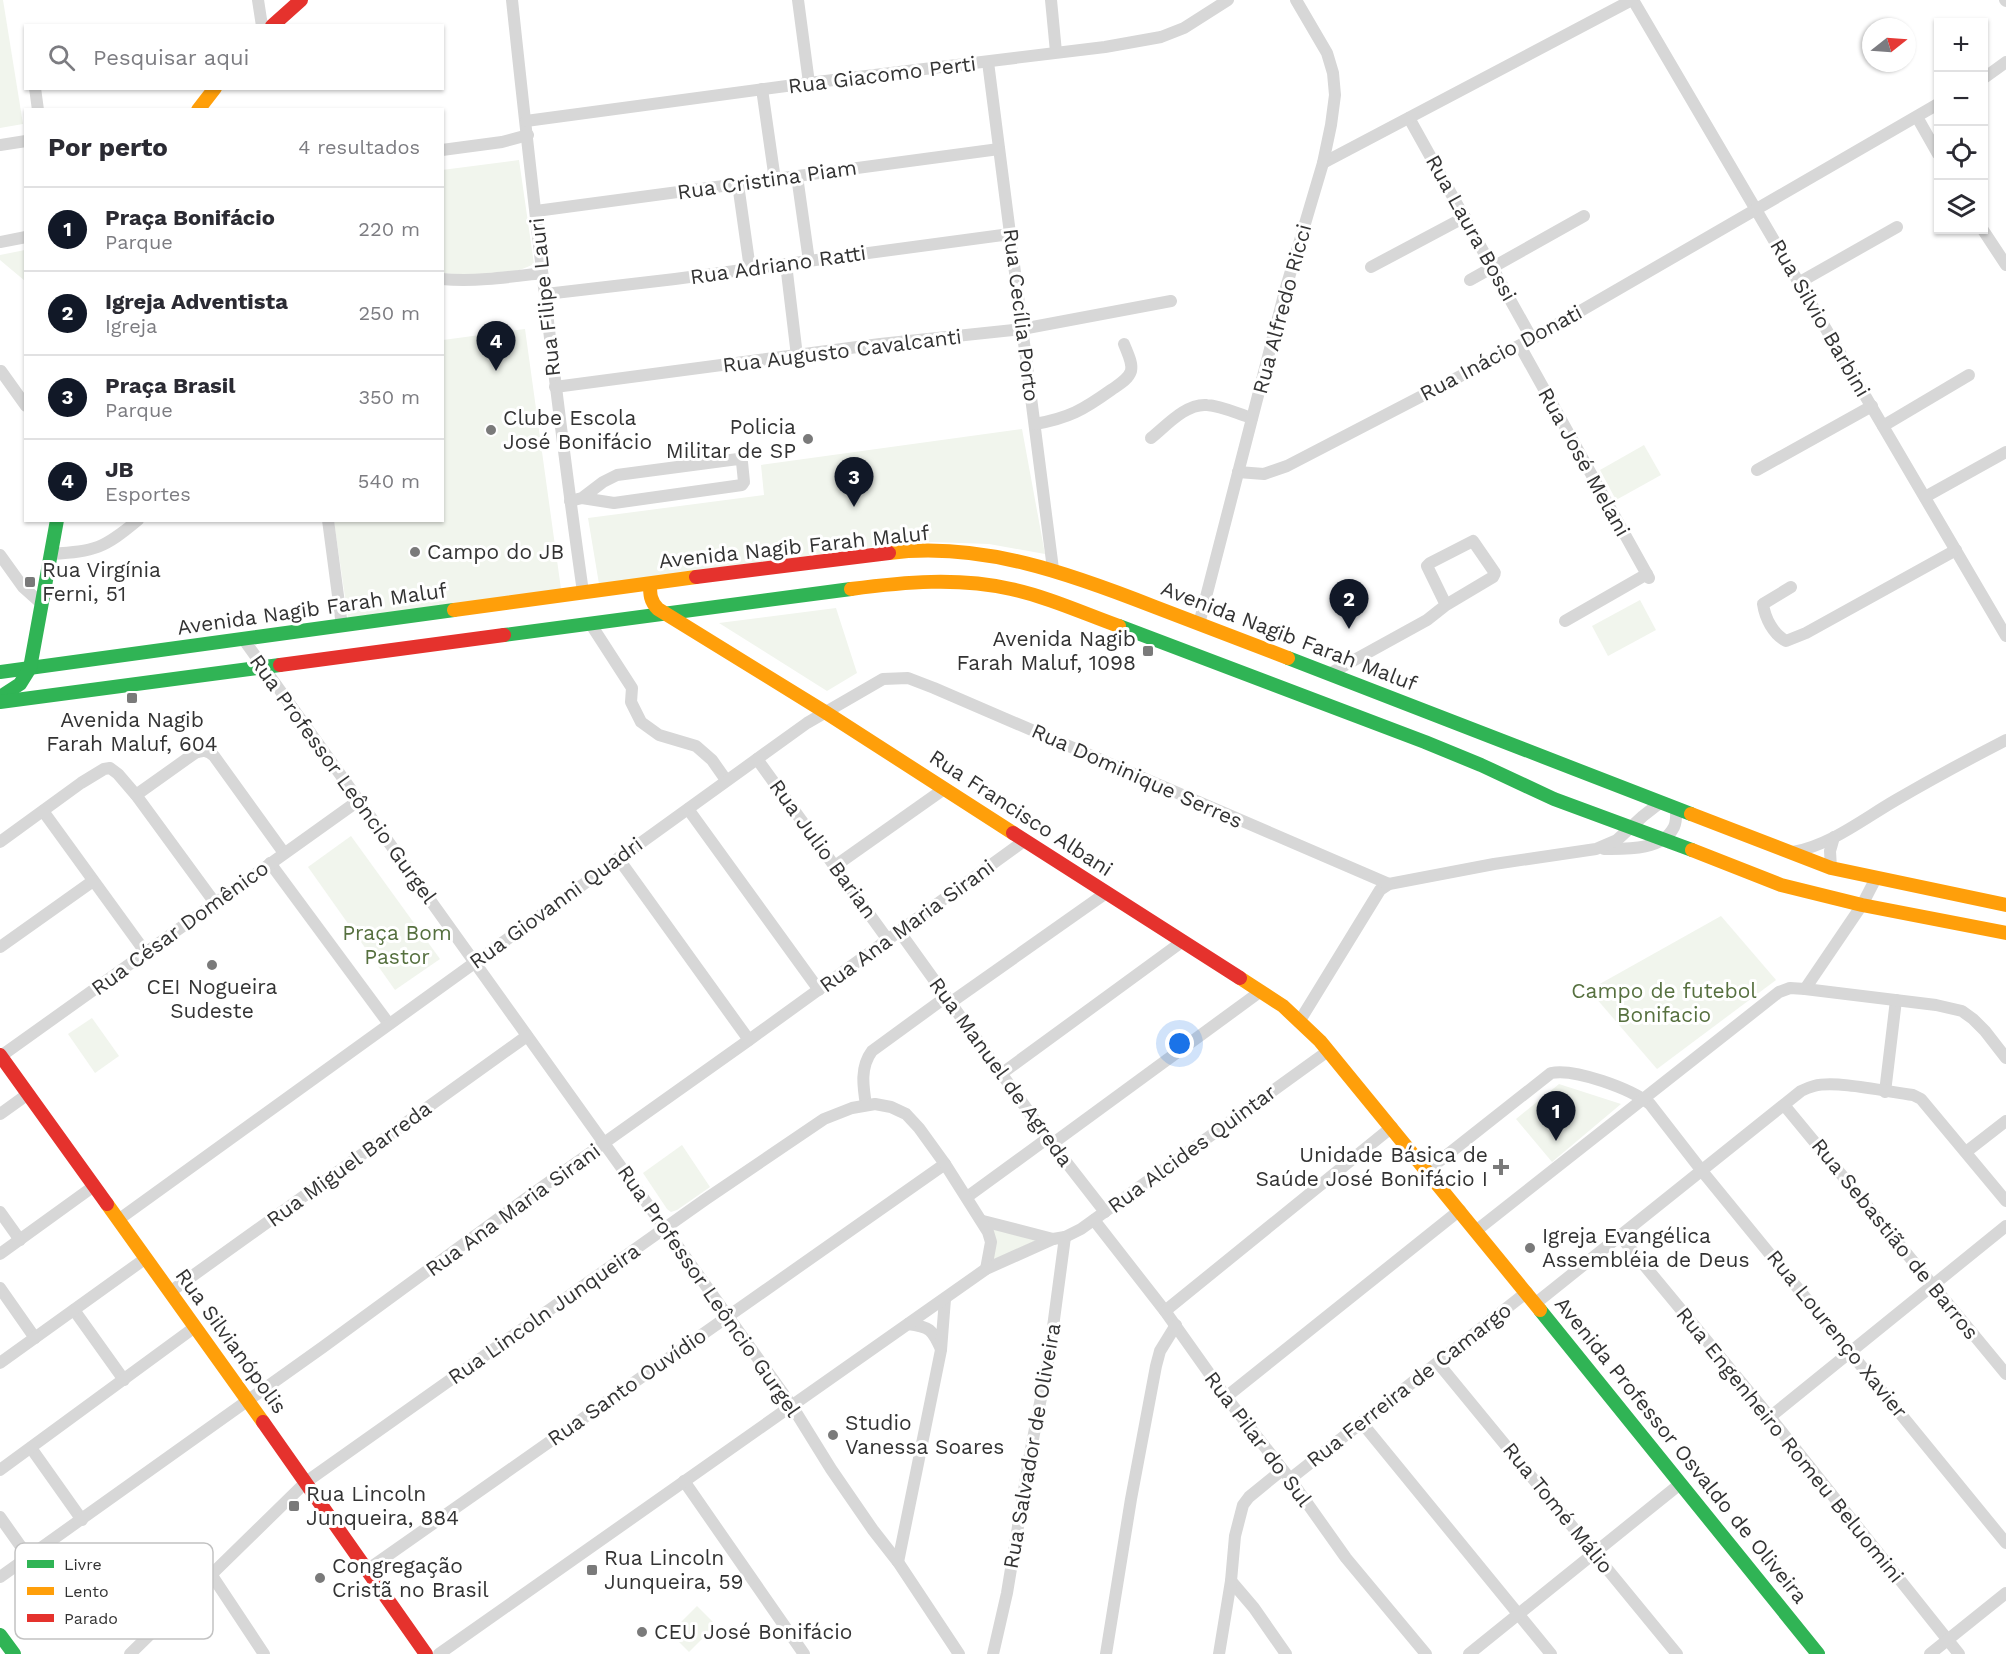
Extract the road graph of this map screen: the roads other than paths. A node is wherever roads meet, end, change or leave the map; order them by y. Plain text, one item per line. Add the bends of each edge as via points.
1 (258, 0) edge
2 (301, 0) edge
3 (512, 0) edge
4 (798, 0) edge
5 (1051, 0) edge
6 (1228, 0) edge
7 (1296, 0) edge
8 (1633, 0) edge
9 (267, 24) edge
10 (268, 24) edge
11 (1056, 52) junction
12 (988, 62) junction
13 (2006, 63) edge
14 (1988, 75) edge
15 (809, 83) junction
16 (762, 89) junction
17 (35, 90) edge
18 (213, 90) edge
19 (1934, 107) edge
20 (38, 108) edge
21 (200, 108) edge
22 (1917, 117) junction
23 (1408, 118) junction
24 (526, 121) junction
25 (528, 135) junction
26 (24, 141) edge
27 (0, 145) edge
28 (1934, 147) edge
29 (999, 149) junction
30 (444, 150) edge
31 (1323, 163) junction
32 (797, 176) junction
33 (775, 180) junction
34 (738, 184) junction
35 (1756, 209) junction
36 (536, 211) junction
37 (1584, 216) dead end
38 (1465, 217) junction
39 (1898, 227) dead end
40 (1010, 234) junction
41 (1986, 234) edge
42 (24, 237) edge
43 (0, 242) edge
44 (808, 261) junction
45 (786, 264) junction
46 (2006, 265) edge
47 (1371, 267) dead end
48 (1493, 268) junction
49 (750, 269) junction
50 (542, 273) junction
51 (444, 279) edge
52 (1470, 280) dead end
53 (1800, 282) junction
54 (546, 294) junction
55 (1171, 301) dead end
56 (1022, 329) junction
57 (1532, 339) junction
58 (1124, 344) dead end
59 (1520, 346) junction
60 (797, 356) junction
61 (2, 371) dead end
62 (1969, 375) dead end
63 (555, 387) junction
64 (24, 403) edge
65 (1872, 406) junction
66 (1252, 418) junction
67 (1035, 424) junction
68 (1883, 426) junction
69 (1151, 438) dead end
70 (2006, 452) edge
71 (1757, 470) dead end
72 (1238, 472) junction
73 (1925, 497) junction
74 (576, 499) junction
75 (57, 522) edge
76 (136, 522) edge
77 (328, 522) edge
78 (1956, 550) junction
79 (51, 554) junction
80 (0, 555) edge
81 (1053, 569) junction
82 (654, 584) junction
83 (1791, 587) dead end
84 (583, 592) junction
85 (563, 595) junction
86 (42, 604) junction
87 (1446, 605) junction
88 (675, 616) junction
89 (1565, 621) dead end
90 (595, 622) junction
91 (1199, 624) junction
92 (342, 626) junction
93 (568, 626) junction
94 (2006, 636) edge
95 (244, 640) junction
96 (1169, 645) junction
97 (30, 668) junction
98 (263, 668) junction
99 (0, 672) edge
100 (1329, 674) junction
101 (883, 679) joint
102 (0, 697) edge
103 (0, 702) edge
104 (825, 712) junction
105 (2006, 740) edge
106 (757, 759) junction
107 (726, 780) junction
108 (944, 789) junction
109 (136, 795) junction
110 (358, 801) junction
111 (1661, 802) junction
112 (1676, 808) junction
113 (688, 809) junction
114 (43, 811) junction
115 (1632, 827) junction
116 (1834, 837) junction
117 (1662, 839) junction
118 (1024, 841) junction
119 (0, 842) edge
120 (1596, 849) junction
121 (284, 853) junction
122 (1790, 853) junction
123 (618, 858) junction
124 (270, 863) junction
125 (835, 866) junction
126 (1831, 867) junction
127 (1876, 878) junction
128 (93, 881) junction
129 (1389, 885) junction
130 (1106, 892) junction
131 (215, 903) junction
132 (1862, 905) junction
133 (2006, 905) edge
134 (899, 931) junction
135 (2006, 933) edge
136 (888, 940) junction
137 (1183, 941) junction
138 (0, 947) edge
139 (146, 953) junction
140 (475, 962) junction
141 (1805, 989) junction
142 (819, 990) junction
143 (1261, 991) junction
144 (948, 1000) junction
145 (1896, 1000) junction
146 (1299, 1022) junction
147 (389, 1024) junction
148 (528, 1036) junction
149 (749, 1040) junction
150 (1328, 1051) junction
151 (1, 1055) edge
152 (2006, 1058) edge
153 (1001, 1074) junction
154 (1885, 1092) junction
155 (28, 1094) junction
156 (1643, 1099) junction
157 (866, 1105) junction
158 (1784, 1105) junction
159 (0, 1114) edge
160 (2006, 1121) edge
161 (1392, 1127) junction
162 (1050, 1141) junction
163 (605, 1143) junction
164 (1966, 1152) junction
165 (945, 1164) junction
166 (1428, 1170) junction
167 (1702, 1171) junction
168 (94, 1186) junction
169 (967, 1197) junction
170 (2006, 1201) edge
171 (1461, 1210) junction
172 (0, 1212) edge
173 (1105, 1212) junction
174 (118, 1220) junction
175 (1094, 1220) junction
176 (983, 1221) junction
177 (2006, 1226) edge
178 (666, 1228) junction
179 (1477, 1230) junction
180 (1620, 1236) junction
181 (1059, 1238) junction
182 (20, 1240) junction
183 (0, 1254) edge
184 (146, 1258) junction
185 (990, 1268) junction
186 (1934, 1286) junction
187 (0, 1288) edge
188 (170, 1292) junction
189 (1527, 1292) junction
190 (945, 1299) junction
191 (1536, 1304) junction
192 (74, 1310) junction
193 (1165, 1311) junction
194 (728, 1316) junction
195 (908, 1324) junction
196 (1176, 1325) junction
197 (195, 1328) junction
198 (35, 1338) junction
199 (941, 1350) junction
200 (1851, 1351) junction
201 (0, 1363) edge
202 (1438, 1363) junction
203 (2006, 1374) edge
204 (124, 1380) junction
205 (1226, 1397) junction
206 (248, 1401) junction
207 (792, 1406) junction
208 (1770, 1418) junction
209 (1362, 1423) junction
210 (31, 1448) junction
211 (0, 1470) edge
212 (1286, 1474) junction
213 (684, 1481) junction
214 (306, 1482) junction
215 (1680, 1484) junction
216 (0, 1516) edge
217 (82, 1520) junction
218 (19, 1543) edge
219 (50, 1543) edge
220 (2006, 1543) edge
221 (1594, 1553) junction
222 (898, 1562) junction
223 (15, 1567) edge
224 (367, 1570) junction
225 (213, 1572) edge
226 (0, 1577) edge
227 (213, 1577) edge
228 (1231, 1581) junction
229 (2006, 1593) edge
230 (1519, 1614) junction
231 (0, 1635) edge
232 (145, 1639) edge
233 (1948, 1640) junction
234 (14, 1654) edge
235 (130, 1654) edge
236 (264, 1654) edge
237 (426, 1654) edge
238 (439, 1654) edge
239 (804, 1654) edge
240 (959, 1654) edge
241 (993, 1654) edge
242 (1106, 1654) edge
243 (1219, 1654) edge
244 (1286, 1654) edge
245 (1426, 1654) edge
246 (1469, 1654) edge
247 (1551, 1654) edge
248 (1677, 1654) edge
249 (1818, 1654) edge
250 (1930, 1654) edge
251 (1959, 1654) edge

1 - 9 street
2 - 10 main road
3 - 24 street, Rua Filipe Lauri
4 - 15 street
5 - 11 street
6 - 11 street, Rua Giacomo Perti via 1184,28 1161,37
7 - 31 street, Rua Alfredo Ricci via 1327,53 1333,73 1335,95
8 - 23 street
8 - 35 street, Rua Silvio Barbini
11 - 12 street, Rua Giacomo Perti
12 - 15 street, Rua Giacomo Perti
12 - 29 street, Rua Cecília Porto
13 - 14 street
15 - 16 street, Rua Giacomo Perti
16 - 24 street, Rua Giacomo Perti
16 - 33 street
17 - 20 street
18 - 21 main road
19 - 22 street, Rua Inácio Donati
22 - 28 street
22 - 35 street, Rua Inácio Donati
23 - 31 street
23 - 38 street, Rua Laura Bossi
24 - 25 street, Rua Filipe Lauri
25 - 30 street
25 - 36 street, Rua Filipe Lauri
26 - 27 street
29 - 32 street, Rua Cristina Piam
29 - 40 street, Rua Cecília Porto
31 - 66 street, Rua Alfredo Ricci
32 - 33 street, Rua Cristina Piam
32 - 44 street
33 - 34 street, Rua Cristina Piam
34 - 36 street, Rua Cristina Piam
34 - 49 street
35 - 53 street, Rua Silvio Barbini
35 - 57 street, Rua Inácio Donati
36 - 50 street, Rua Filipe Lauri
37 - 48 street
38 - 47 street
38 - 48 street, Rua Laura Bossi
39 - 53 street
40 - 44 street, Rua Adriano Ratti
40 - 56 street, Rua Cecília Porto
41 - 46 street
42 - 43 street
44 - 45 street, Rua Adriano Ratti
45 - 49 street, Rua Adriano Ratti
45 - 60 street
48 - 52 street
48 - 57 street, Rua Laura Bossi
49 - 54 street, Rua Adriano Ratti
50 - 51 street
50 - 54 street, Rua Filipe Lauri
53 - 65 street, Rua Silvio Barbini
54 - 63 street, Rua Filipe Lauri
55 - 56 street, Rua Augusto Cavalcanti
56 - 60 street, Rua Augusto Cavalcanti
56 - 67 street, Rua Cecília Porto
57 - 59 street, Rua Inácio Donati
58 - 67 street via 1132,368 1124,381 1083,410
59 - 72 street, Rua Inácio Donati via 1287,466 1264,474
59 - 89 street, Rua José Melani via 1648,576
60 - 63 street, Rua Augusto Cavalcanti
61 - 64 street
62 - 68 street
63 - 74 street, Rua Filipe Lauri
65 - 68 street, Rua Silvio Barbini
65 - 71 street
66 - 69 street via 1199,405 1188,408
66 - 72 street, Rua Alfredo Ricci
67 - 81 street, Rua Cecília Porto
68 - 73 street, Rua Silvio Barbini
70 - 73 street
72 - 91 street, Rua Alfredo Ricci
73 - 78 street, Rua Silvio Barbini
74 - 74 street via 614,503 742,485 741,462 738,459 617,476
74 - 84 street, Rua Filipe Lauri
75 - 79 main road
76 - 79 street via 100,548
77 - 92 street
78 - 83 street via 1786,641 1778,637 1763,604
78 - 94 street, Rua Silvio Barbini
79 - 86 main road
80 - 86 street via 23,587
81 - 82 main road, Avenida Nagib Farah Maluf via 985,554 901,552
81 - 91 main road, Avenida Nagib Farah Maluf
82 - 84 main road, Avenida Nagib Farah Maluf
82 - 88 main road, Rua Francisco Albani via 650,595 653,604
84 - 85 main road, Avenida Nagib Farah Maluf
84 - 90 main road
85 - 92 main road, Avenida Nagib Farah Maluf
85 - 93 main road via 571,610
86 - 97 main road
87 - 87 street via 1495,575 1473,541 1427,566
87 - 100 street via 1427,620
88 - 90 main road
88 - 96 main road via 903,582 935,581 1009,588
88 - 104 main road, Rua Francisco Albani
90 - 93 main road
90 - 107 street via 632,688 631,702 641,722 659,735 696,746
91 - 96 main road via 1191,644
91 - 100 main road, Avenida Nagib Farah Maluf
92 - 95 main road, Avenida Nagib Farah Maluf
93 - 98 main road
95 - 97 main road, Avenida Nagib Farah Maluf
95 - 98 street, Rua Professor Leôncio Gurgel
96 - 115 main road via 1425,742 1554,799
97 - 99 main road, Avenida Nagib Farah Maluf
97 - 102 main road via 20,684
98 - 103 main road
98 - 110 street, Rua Professor Leôncio Gurgel
100 - 111 main road, Avenida Nagib Farah Maluf
101 - 104 street, Rua Giovanni Quadri
101 - 129 street, Rua Dominique Serres via 908,678 934,688
104 - 106 street, Rua Giovanni Quadri
104 - 108 main road, Rua Francisco Albani
105 - 116 street
106 - 107 street, Rua Giovanni Quadri
106 - 125 street, Rua Julio Barian
107 - 113 street, Rua Giovanni Quadri
108 - 118 main road, Rua Francisco Albani
108 - 125 street
109 - 114 street via 110,768
109 - 121 street via 204,750 214,756
109 - 131 street
110 - 121 street, Rua César Domênico
110 - 140 street, Rua Professor Leôncio Gurgel
111 - 112 main road, Avenida Nagib Farah Maluf
111 - 115 street
112 - 117 street via 1674,827
112 - 122 main road, Avenida Nagib Farah Maluf
113 - 123 street, Rua Giovanni Quadri
113 - 142 street
114 - 119 street
114 - 128 street
115 - 117 main road
115 - 120 street via 1611,844
116 - 122 street
116 - 126 street
117 - 120 street via 1627,849
117 - 132 main road via 1781,885
118 - 130 main road, Rua Francisco Albani
118 - 134 street, Rua Ana Maria Sirani
120 - 129 street
121 - 124 street, Rua César Domênico
122 - 126 main road, Avenida Nagib Farah Maluf
123 - 140 street, Rua Giovanni Quadri
123 - 149 street
124 - 131 street, Rua César Domênico
124 - 147 street
125 - 136 street, Rua Julio Barian
126 - 127 main road, Avenida Nagib Farah Maluf
127 - 132 street
127 - 133 main road, Avenida Nagib Farah Maluf
128 - 138 street
128 - 139 street
129 - 146 street via 1380,890
130 - 137 main road, Rua Francisco Albani
130 - 144 street
131 - 139 street, Rua César Domênico
132 - 135 main road
132 - 141 street
134 - 136 street, Rua Ana Maria Sirani
134 - 144 street, Rua Manuel de Agreda
136 - 142 street, Rua Ana Maria Sirani
137 - 143 main road, Rua Francisco Albani
137 - 153 street
139 - 151 street, Rua César Domênico
140 - 147 street, Rua Giovanni Quadri
140 - 148 street, Rua Professor Leôncio Gurgel
141 - 145 street
141 - 156 street via 1790,988 1770,997
142 - 149 street, Rua Ana Maria Sirani
143 - 146 main road, Rua Francisco Albani
143 - 162 street
144 - 153 street, Rua Manuel de Agreda
144 - 157 street via 872,1051 864,1069
145 - 152 street via 1962,1011 1985,1031
145 - 154 street
146 - 150 main road, Rua Francisco Albani
147 - 174 street, Rua Giovanni Quadri
148 - 163 street, Rua Professor Leôncio Gurgel
148 - 188 street, Rua Miguel Barreda
149 - 163 street, Rua Ana Maria Sirani
150 - 161 main road, Avenida Professor Osvaldo de Oliveira
150 - 173 street, Rua Alcides Quintar
151 - 155 main road, Rua Silvianópolis
153 - 162 street, Rua Manuel de Agreda
154 - 158 street via 1813,1086
154 - 164 street via 1921,1099
155 - 159 street
155 - 168 main road, Rua Silvianópolis
156 - 166 street via 1576,1073 1551,1073
156 - 167 street, Rua Lourenço Xavier
156 - 179 street
157 - 165 street, Rua Lincoln Junqueira via 891,1107 906,1114
157 - 178 street, Rua Lincoln Junqueira via 824,1119
158 - 167 street
158 - 186 street, Rua Sebastião de Barros
160 - 164 street
161 - 166 main road, Avenida Professor Osvaldo de Oliveira
161 - 193 street
162 - 169 street
162 - 173 street, Rua Manuel de Agreda
163 - 178 street, Rua Professor Leôncio Gurgel
163 - 206 street, Rua Ana Maria Sirani
164 - 170 street
165 - 169 street, Rua Lincoln Junqueira
165 - 194 street, Rua Santo Ouvídio
166 - 171 main road, Avenida Professor Osvaldo de Oliveira
167 - 180 street
167 - 200 street, Rua Lourenço Xavier
168 - 174 main road, Rua Silvianópolis
168 - 182 street
169 - 176 street, Rua Lincoln Junqueira
171 - 179 main road, Avenida Professor Osvaldo de Oliveira
171 - 205 street
172 - 182 street
173 - 175 street, Rua Alcides Quintar
174 - 184 main road, Rua Silvianópolis
175 - 181 street, Rua Alcides Quintar
175 - 193 street, Rua Pilar do Sul
176 - 181 street
176 - 185 street, Rua Lincoln Junqueira via 991,1242
177 - 186 street
178 - 194 street, Rua Professor Leôncio Gurgel
178 - 214 street, Rua Lincoln Junqueira
179 - 189 main road, Avenida Professor Osvaldo de Oliveira
180 - 191 street
180 - 208 street, Rua Engenheiro Romeu Beluomini
181 - 185 street, Rua Alcides Quintar
181 - 241 street, Rua Salvador de Oliveira via 1049,1357
182 - 183 street
184 - 188 main road, Rua Silvianópolis
184 - 192 street
185 - 190 street
186 - 200 street
186 - 203 street, Rua Sebastião de Barros
187 - 198 street
188 - 197 main road, Rua Silvianópolis
189 - 191 main road, Avenida Professor Osvaldo de Oliveira
189 - 202 street, Rua Ferreira de Camargo
190 - 195 street
190 - 199 street
191 - 215 main road, Avenida Professor Osvaldo de Oliveira
192 - 198 street
192 - 204 street
193 - 196 street, Rua Pilar do Sul
194 - 207 street, Rua Professor Leôncio Gurgel
194 - 224 street, Rua Santo Ouvídio
195 - 199 street via 934,1332
195 - 207 street
196 - 205 street, Rua Pilar do Sul
196 - 242 street via 1156,1366
197 - 204 street
197 - 206 main road, Rua Silvianópolis
198 - 201 street
199 - 222 street
200 - 208 street
200 - 220 street, Rua Lourenço Xavier
202 - 209 street, Rua Ferreira de Camargo
202 - 221 street, Rua Tomé Málio
204 - 210 street
205 - 212 street, Rua Pilar do Sul
206 - 214 main road, Rua Silvianópolis
206 - 217 street, Rua Ana Maria Sirani
207 - 213 street
207 - 222 street, Rua Professor Leôncio Gurgel
208 - 233 street, Rua Engenheiro Romeu Beluomini
209 - 212 street, Rua Ferreira de Camargo
209 - 230 street
210 - 211 street
210 - 217 street
212 - 228 street, Rua Ferreira de Camargo via 1243,1505 1235,1536
212 - 245 street, Rua Pilar do Sul via 1346,1558
213 - 238 street
213 - 239 street
214 - 224 main road, Rua Silvianópolis
214 - 225 street, Rua Lincoln Junqueira
215 - 221 street
215 - 249 main road, Avenida Professor Osvaldo de Oliveira
216 - 218 street
217 - 219 street, Rua Ana Maria Sirani
221 - 230 street
221 - 248 street, Rua Tomé Málio
222 - 240 street, Rua Professor Leôncio Gurgel
223 - 226 street, Rua Ana Maria Sirani
224 - 237 main road, Rua Silvianópolis
227 - 236 street
228 - 243 street, Rua Ferreira de Camargo
228 - 244 street
229 - 233 street
230 - 246 street
230 - 247 street
231 - 234 main road
232 - 235 street, Rua Lincoln Junqueira
233 - 250 street
233 - 251 street, Rua Engenheiro Romeu Beluomini

